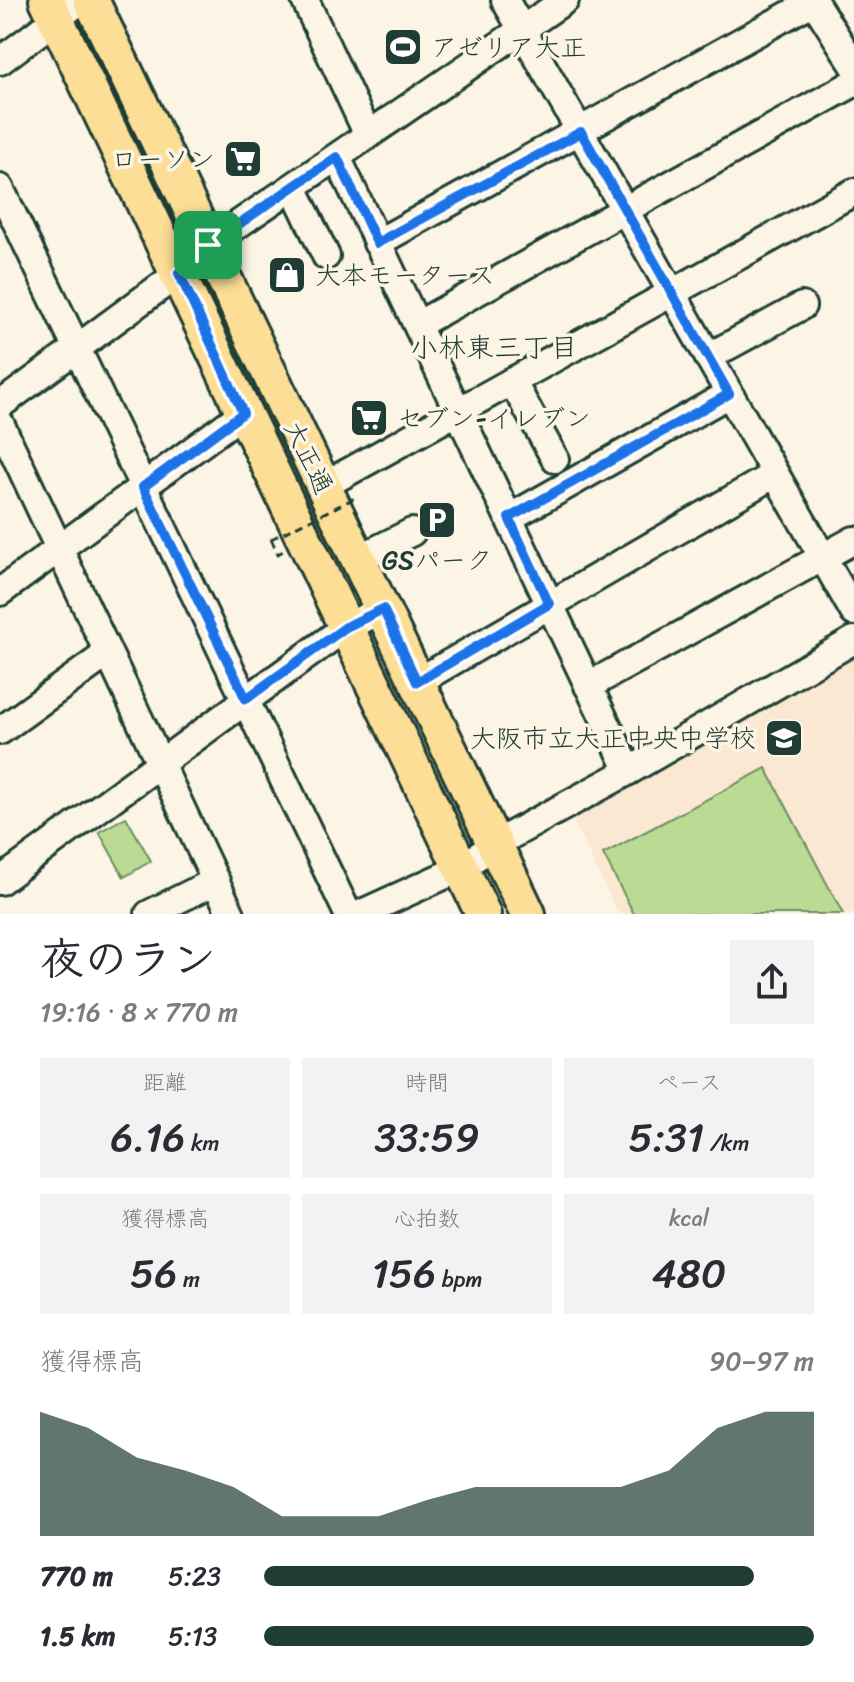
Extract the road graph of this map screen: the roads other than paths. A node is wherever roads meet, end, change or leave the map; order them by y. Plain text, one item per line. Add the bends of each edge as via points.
1 (91, 0) edge
2 (305, 0) edge
3 (505, 0) edge
4 (565, 0) edge
5 (813, 0) edge
6 (62, 6) edge
7 (523, 29) junction
8 (0, 61) edge
9 (854, 65) edge
10 (854, 83) edge
11 (581, 132) junction
12 (368, 135) junction
13 (337, 157) junction
14 (293, 187) junction
15 (0, 188) edge
16 (854, 192) edge
17 (625, 210) junction
18 (377, 243) junction
19 (208, 245) junction
20 (326, 256) dead end
21 (179, 273) junction
22 (672, 294) junction
23 (802, 306) dead end
24 (417, 325) junction
25 (77, 348) junction
26 (708, 357) junction
27 (512, 381) junction
28 (729, 394) junction
29 (0, 405) edge
30 (458, 410) junction
31 (243, 413) junction
32 (0, 423) edge
33 (555, 459) dead end
34 (775, 474) junction
35 (323, 486) junction
36 (143, 487) junction
37 (509, 518) junction
38 (412, 532) dead end
39 (854, 540) edge
40 (59, 549) junction
41 (823, 557) junction
42 (358, 559) junction
43 (0, 592) edge
44 (549, 604) junction
45 (383, 609) junction
46 (854, 612) edge
47 (346, 627) junction
48 (854, 640) edge
49 (108, 653) junction
50 (417, 682) junction
51 (588, 686) junction
52 (246, 699) junction
53 (0, 731) edge
54 (160, 762) junction
55 (629, 771) junction
56 (495, 844) junction
57 (461, 868) junction
58 (0, 881) edge
59 (216, 881) junction
60 (149, 914) edge
61 (231, 914) edge
62 (348, 914) edge
63 (360, 914) edge
64 (483, 914) edge
65 (528, 914) edge

1 - 19 main road, 大正通
2 - 12 street
3 - 7 street
4 - 7 street
5 - 9 street
5 - 11 street
6 - 8 street
6 - 21 main road, 大正通
7 - 11 street
7 - 12 street
10 - 17 street
11 - 17 street
11 - 18 street
12 - 13 street
13 - 14 street
13 - 18 street
14 - 19 street
14 - 20 street
15 - 25 street
16 - 22 street
17 - 22 street
17 - 24 street
18 - 24 street
19 - 21 street
19 - 35 main road, 大正通
21 - 25 street
21 - 31 main road, 大正通
22 - 26 street
22 - 27 street
23 - 26 street
24 - 30 street
25 - 29 street
25 - 36 street
26 - 28 street
27 - 30 street
27 - 33 street
28 - 34 street
28 - 37 street
30 - 35 street
30 - 37 street
31 - 36 street
31 - 47 main road, 大正通
32 - 40 street
34 - 41 street
34 - 44 street
35 - 42 main road, 大正通
36 - 40 street
36 - 52 street
37 - 44 street
38 - 42 street
39 - 41 street
40 - 43 street
40 - 49 street
41 - 46 street
41 - 51 street
42 - 45 main road, 大正通
44 - 50 street
44 - 51 street
45 - 47 street
45 - 50 main road, 大正通
47 - 52 street
47 - 57 main road, 大正通
48 - 55 street
49 - 53 street
49 - 54 street
50 - 56 main road, 大正通
51 - 55 street
52 - 54 street
52 - 62 street
54 - 58 street
54 - 59 street
55 - 56 street
56 - 57 street
56 - 65 main road, 大正通
57 - 63 street
57 - 64 main road, 大正通
59 - 60 street
59 - 61 street

